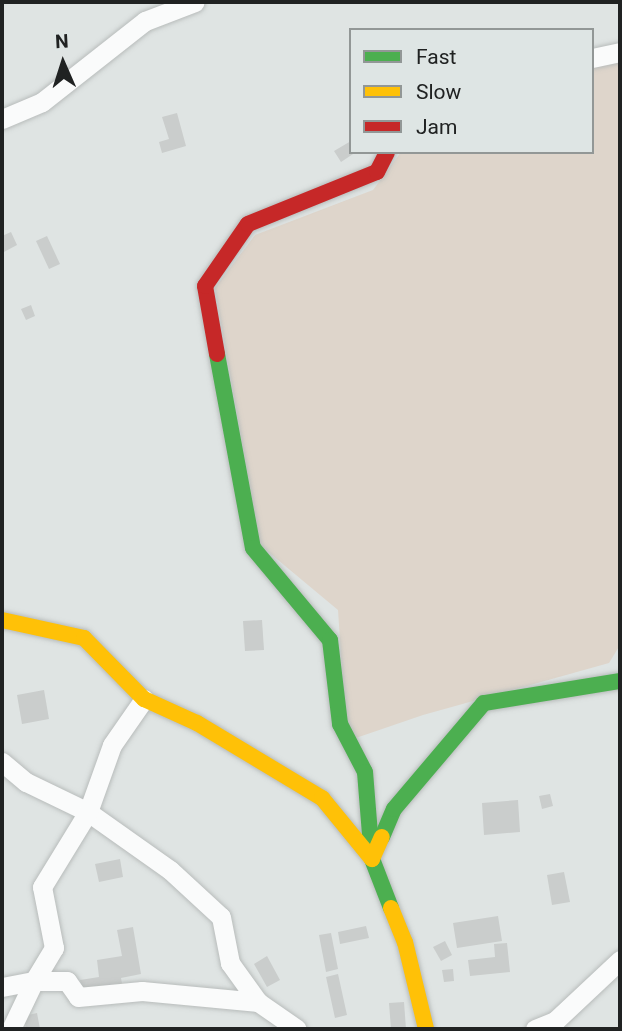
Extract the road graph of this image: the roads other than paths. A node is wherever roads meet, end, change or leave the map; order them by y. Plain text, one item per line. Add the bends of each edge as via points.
1 (193, 2) edge
2 (620, 52) edge
3 (594, 58) edge
4 (2, 119) edge
5 (386, 154) edge
6 (2, 620) edge
7 (620, 681) edge
8 (144, 699) junction
9 (2, 762) edge
10 (88, 812) junction
11 (372, 859) junction
12 (620, 960) edge
13 (34, 981) junction
14 (2, 987) edge
15 (258, 1002) junction
16 (11, 1029) edge
17 (296, 1029) edge
18 (426, 1029) edge
19 (535, 1029) edge

1 - 4 street via 145,21 42,102
2 - 3 street
5 - 11 street via 377,172 248,224 205,286 253,548 330,640 340,724 365,772
6 - 8 street via 84,638
7 - 11 street via 484,703 394,809
8 - 10 street via 112,745
8 - 11 street via 197,723 322,798
9 - 10 street via 26,782
10 - 13 street via 42,887 54,948
10 - 15 street via 170,870 221,917 230,963
11 - 18 street via 405,942
12 - 19 street via 555,1021
13 - 14 street
13 - 15 street via 67,981 78,997 142,991
13 - 16 street
15 - 17 street

